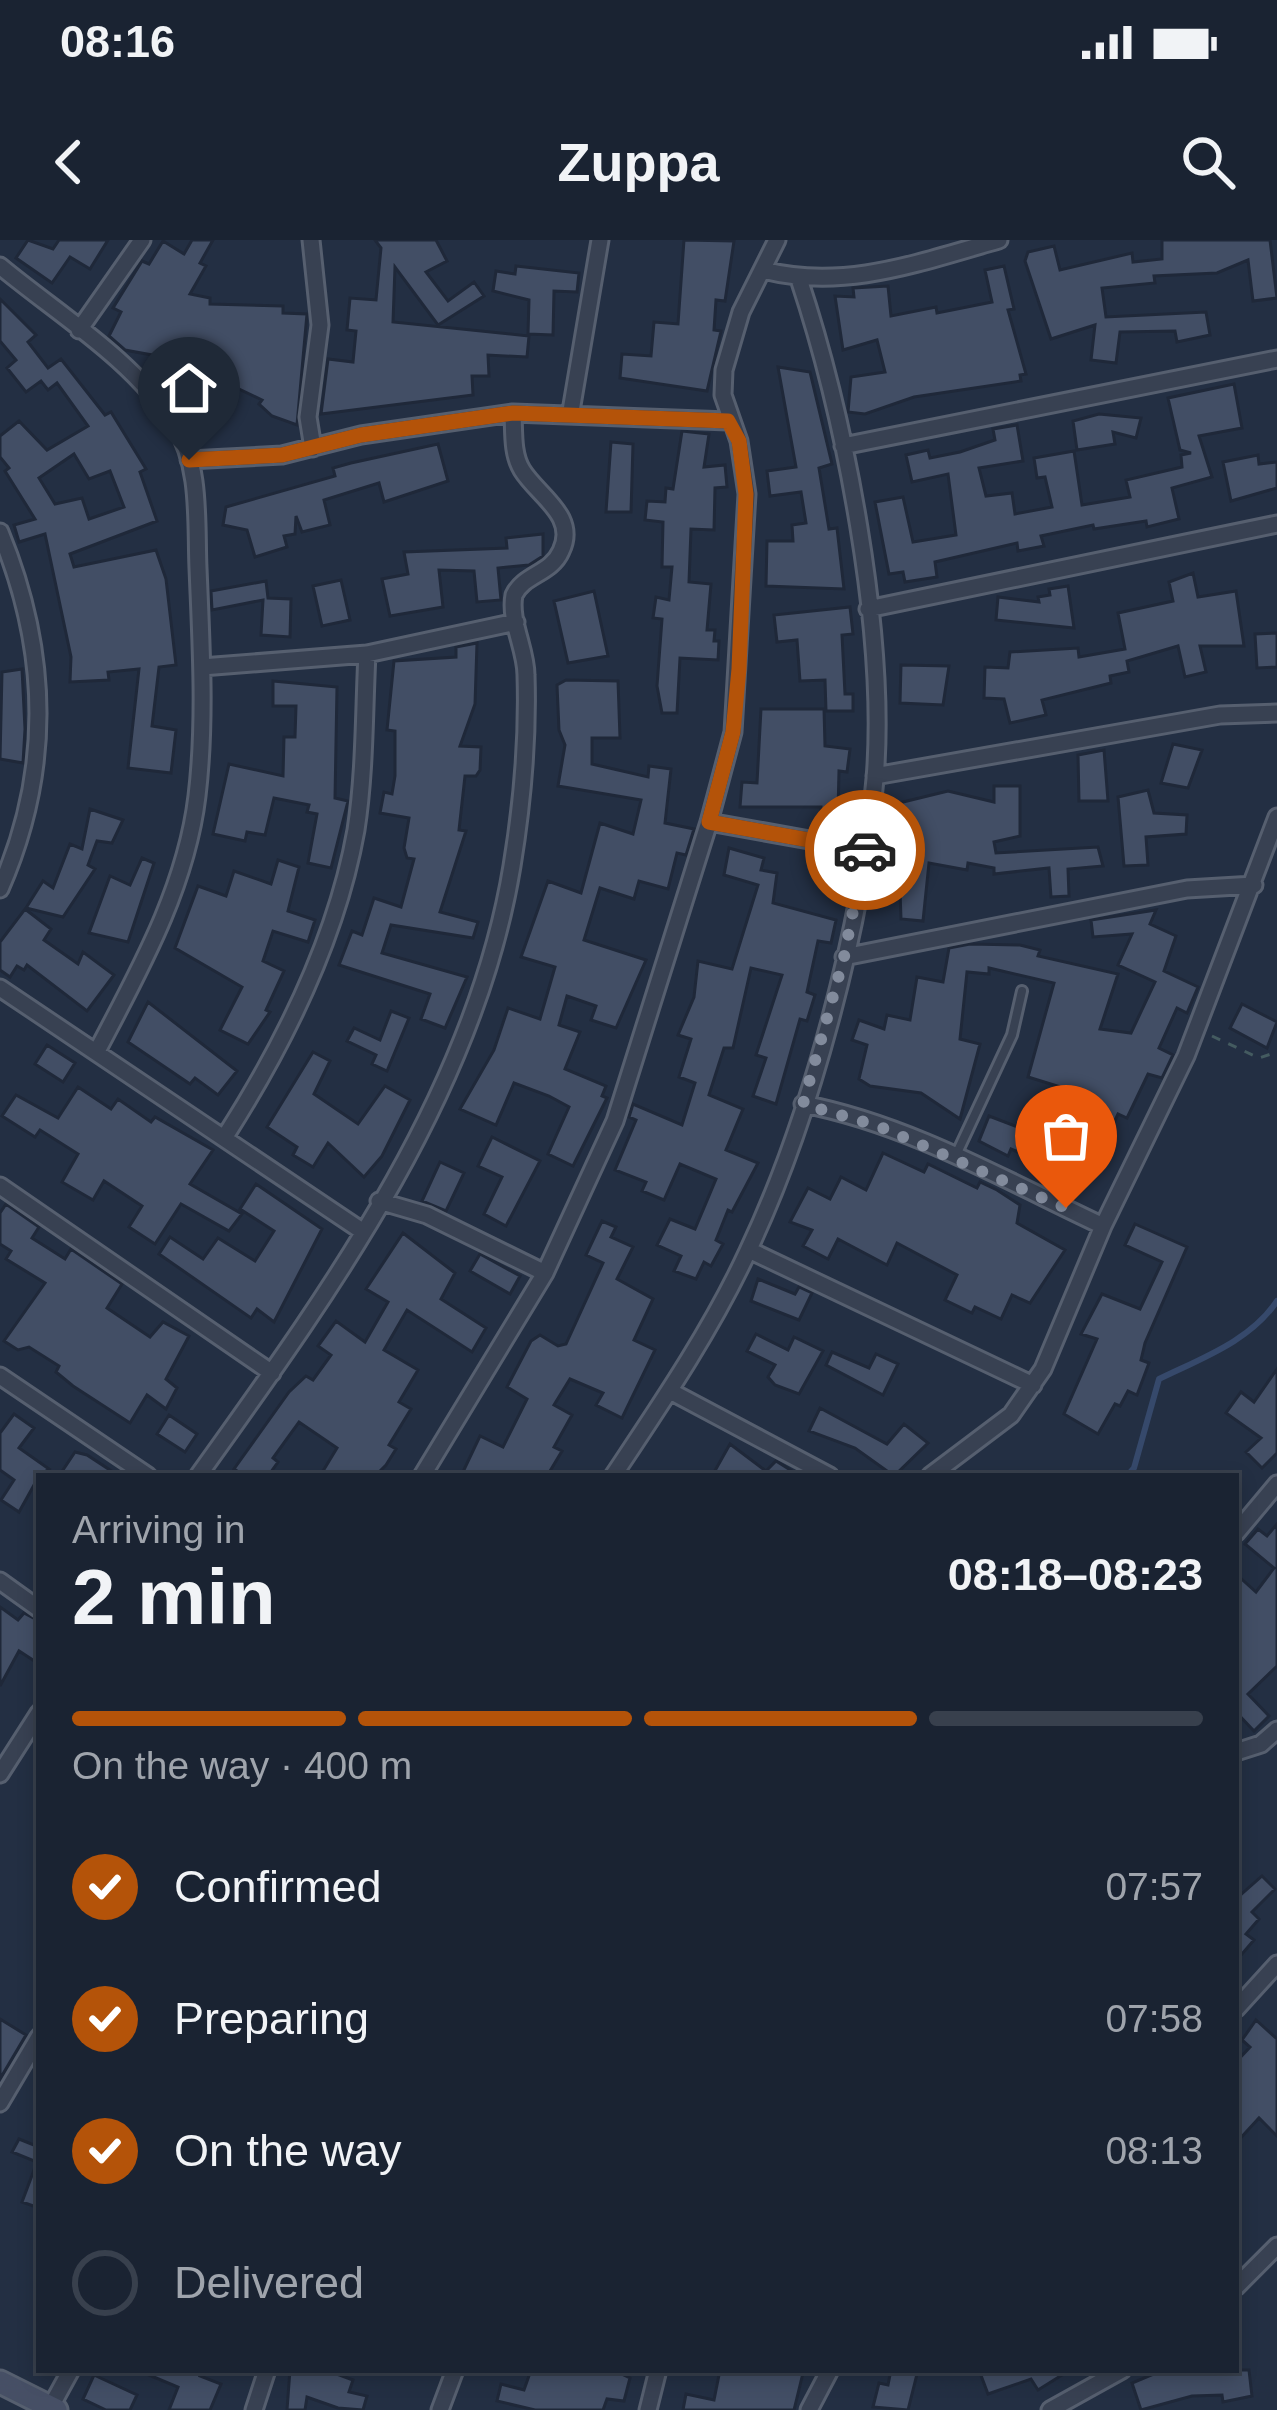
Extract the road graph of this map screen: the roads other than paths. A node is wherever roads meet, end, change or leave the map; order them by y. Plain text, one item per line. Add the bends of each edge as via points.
1 (142, 240) edge
2 (311, 240) edge
3 (600, 240) edge
4 (776, 240) edge
5 (999, 240) edge
6 (941, 248) edge
7 (0, 266) edge
8 (763, 270) junction
9 (800, 279) junction
10 (79, 330) junction
11 (1277, 359) edge
12 (572, 411) junction
13 (513, 413) junction
14 (728, 421) junction
15 (843, 446) junction
16 (313, 448) junction
17 (189, 460) junction
18 (1277, 524) edge
19 (0, 532) edge
20 (868, 609) junction
21 (516, 622) junction
22 (367, 654) junction
23 (202, 667) junction
24 (1277, 713) edge
25 (875, 776) junction
26 (1277, 817) edge
27 (709, 822) junction
28 (866, 850) junction
29 (1255, 885) junction
30 (0, 889) edge
31 (844, 957) junction
32 (0, 988) edge
33 (1022, 992) dead end
34 (97, 1051) junction
35 (803, 1104) junction
36 (226, 1135) junction
37 (956, 1157) junction
38 (0, 1186) edge
39 (379, 1201) junction
40 (1103, 1226) junction
41 (362, 1231) junction
42 (749, 1250) junction
43 (544, 1273) junction
44 (272, 1372) junction
45 (0, 1376) edge
46 (1033, 1385) junction
47 (670, 1391) junction
48 (144, 1473) edge
49 (200, 1473) edge
50 (424, 1473) edge
51 (616, 1473) edge
52 (824, 1473) edge
53 (934, 1473) edge
54 (1277, 1484) edge
55 (1239, 1529) edge
56 (0, 1582) edge
57 (36, 1607) edge
58 (36, 1718) edge
59 (1277, 1730) edge
60 (1239, 1751) edge
61 (0, 1774) edge
62 (1277, 1964) edge
63 (1239, 2006) edge
64 (36, 2041) edge
65 (2, 2092) edge
66 (1277, 2246) edge
67 (1239, 2284) edge
68 (69, 2373) edge
69 (266, 2373) edge
70 (454, 2373) edge
71 (657, 2373) edge
72 (828, 2373) edge
73 (1117, 2373) edge
74 (0, 2382) edge
75 (52, 2409) edge
76 (254, 2410) edge
77 (440, 2410) edge
78 (648, 2410) edge
79 (809, 2410) edge
80 (1051, 2410) edge

1 - 10 street
2 - 16 street via 320,311 308,417
3 - 12 street
4 - 8 street
5 - 6 street
6 - 9 street via 894,273
7 - 10 street
8 - 9 street
8 - 14 street via 729,341
9 - 15 street
10 - 17 street via 156,400
11 - 15 street
12 - 13 street
12 - 14 street
13 - 16 street
13 - 21 street via 520,467 564,523 565,544 554,565 519,584
14 - 27 street via 746,494 739,669 733,732
15 - 20 street
16 - 17 street
17 - 23 street
18 - 20 street
19 - 30 street via 28,614 40,726 25,830
20 - 25 street
21 - 22 street
21 - 39 street via 526,700 512,866 492,955 451,1066
22 - 23 street
22 - 36 street via 356,830 338,897 289,1023
23 - 34 street via 196,798 185,843 151,948
24 - 25 street via 1220,715
25 - 28 street
26 - 29 street
27 - 28 street
27 - 43 street via 629,1087
28 - 31 street
29 - 31 street via 1172,892
29 - 40 street
31 - 35 street
32 - 34 street
33 - 37 lane via 1012,1035
34 - 36 street
35 - 37 street
35 - 42 street
36 - 41 street
37 - 40 street
38 - 44 street
39 - 41 street
39 - 43 street via 427,1215
40 - 46 street
41 - 44 street
42 - 46 street
42 - 47 street
43 - 50 street
44 - 49 street
45 - 48 street
46 - 53 street via 1011,1414
47 - 51 street
47 - 52 street
54 - 55 street
56 - 57 street
58 - 61 street
59 - 60 street
62 - 63 street
64 - 65 street
66 - 67 street
68 - 75 street
69 - 76 street
70 - 77 street
71 - 78 street
72 - 79 street
73 - 80 street
74 - 75 street

